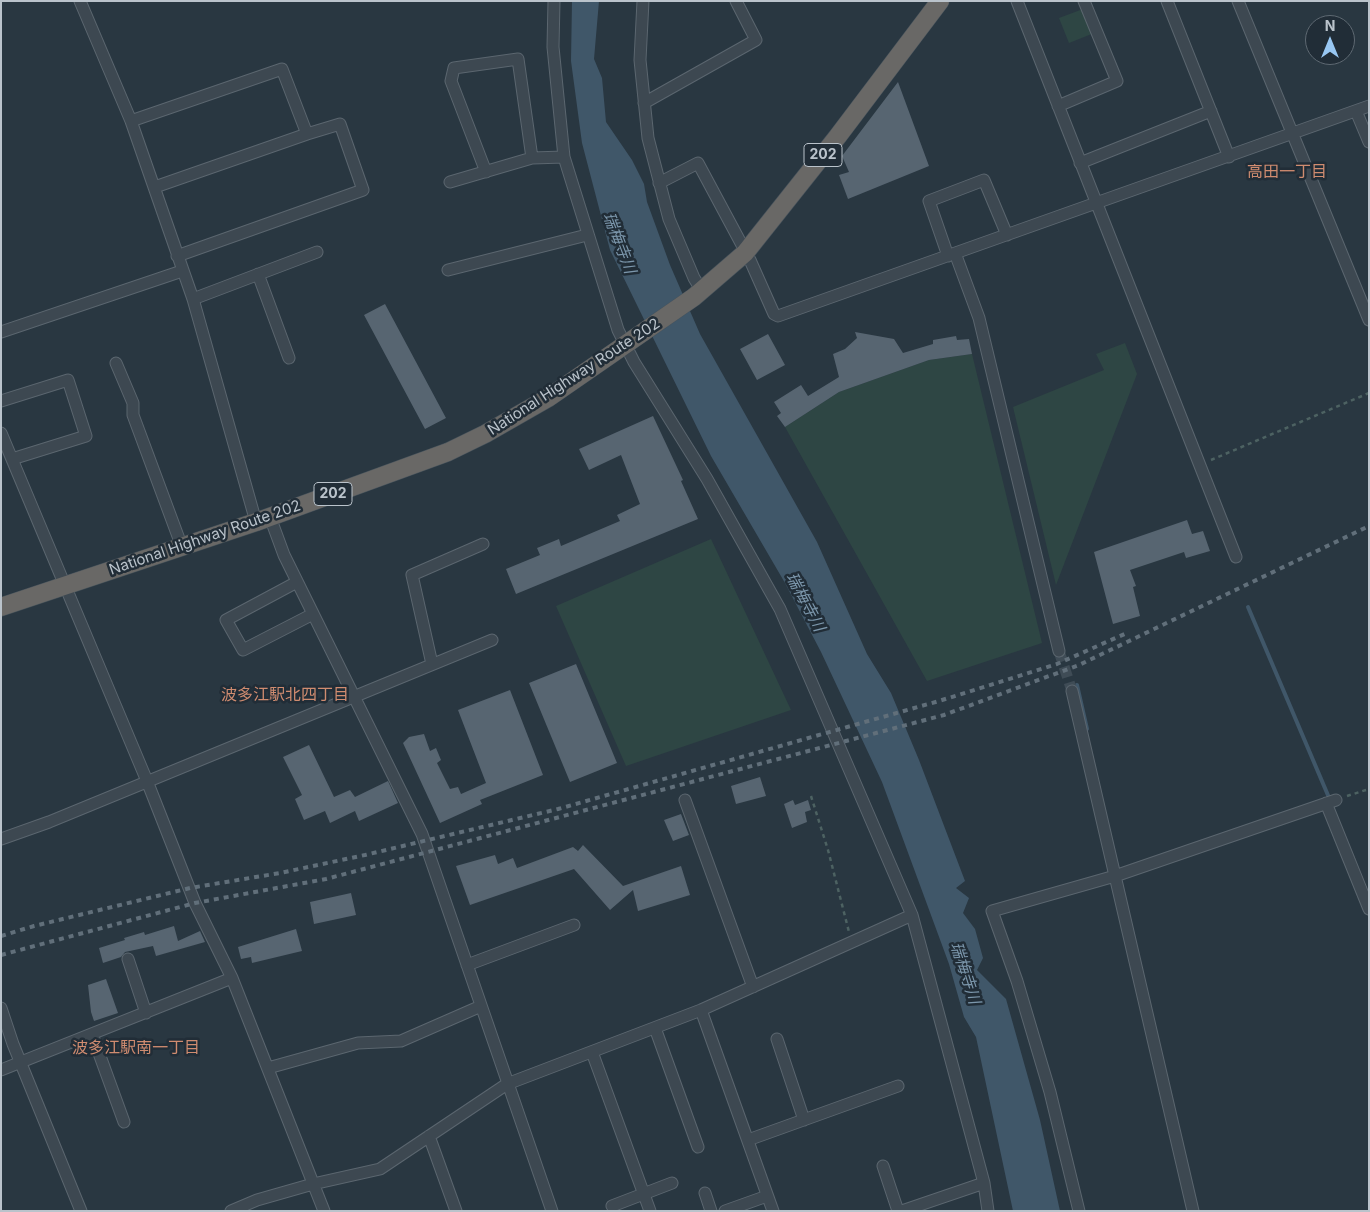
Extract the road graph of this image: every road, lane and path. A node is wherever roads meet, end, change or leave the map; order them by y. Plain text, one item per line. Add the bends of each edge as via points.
1 (80, 1) edge
2 (554, 1) edge
3 (643, 1) edge
4 (736, 1) edge
5 (940, 1) edge
6 (1017, 1) edge
7 (1084, 1) edge
8 (1167, 1) edge
9 (1238, 1) edge
10 (644, 103) junction
11 (1058, 106) junction
12 (1369, 106) edge
13 (1211, 111) junction
14 (1356, 111) junction
15 (131, 121) junction
16 (307, 134) junction
17 (1293, 134) junction
18 (1369, 142) edge
19 (1230, 156) junction
20 (564, 157) junction
21 (532, 158) junction
22 (1080, 163) junction
23 (486, 172) junction
24 (450, 182) dead end
25 (659, 183) junction
26 (155, 187) junction
27 (1096, 204) junction
28 (587, 235) junction
29 (1007, 235) junction
30 (317, 252) dead end
31 (745, 254) junction
32 (952, 255) junction
33 (177, 256) junction
34 (448, 270) dead end
35 (182, 271) junction
36 (258, 274) junction
37 (698, 294) junction
38 (193, 299) junction
39 (1369, 320) edge
40 (1, 332) edge
41 (626, 345) junction
42 (288, 358) dead end
43 (116, 364) dead end
44 (1369, 394) edge
45 (1, 401) edge
46 (1, 433) edge
47 (12, 459) junction
48 (1200, 465) junction
49 (263, 520) junction
50 (483, 544) dead end
51 (182, 547) junction
52 (1236, 557) dead end
53 (297, 582) junction
54 (63, 585) junction
55 (1, 607) edge
56 (313, 614) junction
57 (492, 640) dead end
58 (1059, 651) tunnel mouth
59 (432, 664) junction
60 (1072, 691) tunnel mouth
61 (354, 696) junction
62 (147, 781) junction
63 (1369, 789) edge
64 (811, 796) dead end
65 (685, 800) dead end
66 (1331, 801) junction
67 (1, 839) edge
68 (1114, 876) junction
69 (1369, 909) edge
70 (912, 915) junction
71 (574, 925) dead end
72 (851, 942) junction
73 (128, 959) dead end
74 (467, 965) junction
75 (232, 978) junction
76 (753, 987) junction
77 (481, 1006) junction
78 (1, 1008) edge
79 (701, 1010) junction
80 (146, 1013) junction
81 (655, 1028) junction
82 (92, 1034) junction
83 (777, 1039) dead end
84 (592, 1052) junction
85 (22, 1062) junction
86 (268, 1068) junction
87 (1, 1070) edge
88 (507, 1084) junction
89 (898, 1086) dead end
90 (804, 1120) junction
91 (124, 1122) dead end
92 (429, 1136) junction
93 (748, 1140) junction
94 (698, 1147) dead end
95 (883, 1166) dead end
96 (672, 1183) dead end
97 (984, 1183) junction
98 (313, 1184) junction
99 (705, 1193) dead end
100 (644, 1194) junction
101 (767, 1196) junction
102 (612, 1206) dead end
103 (904, 1210) edge
104 (81, 1211) edge
105 (231, 1211) edge
106 (324, 1211) edge
107 (456, 1211) edge
108 (552, 1211) edge
109 (650, 1211) edge
110 (711, 1211) edge
111 (725, 1211) edge
112 (773, 1211) edge
113 (988, 1211) edge
114 (1079, 1211) edge
115 (1193, 1211) edge

1 - 15 street
2 - 20 street via 553,47
3 - 10 street via 640,60
4 - 10 street via 756,40
5 - 31 highway, National Highway Route 202 / 202
6 - 11 street
7 - 11 street via 1117,81
8 - 13 street
9 - 17 street
10 - 25 street via 648,138
11 - 22 street
12 - 14 street
13 - 19 street
13 - 22 street
14 - 17 street
14 - 18 street
15 - 16 street via 282,69
15 - 26 street
16 - 26 street
16 - 33 street via 340,124 364,190
17 - 19 street
17 - 39 street
19 - 27 street
20 - 21 street
20 - 28 street
21 - 23 street
21 - 23 street via 518,59 454,68 451,82
22 - 27 street
23 - 24 street
25 - 31 street via 698,163
25 - 37 street
26 - 33 street
27 - 29 street
27 - 48 street
28 - 34 street
28 - 41 street via 618,330
29 - 32 street
29 - 32 street via 984,180 929,201
30 - 36 street
31 - 32 street via 774,314 778,316
31 - 37 highway, National Highway Route 202 / 202
32 - 58 street via 979,318
33 - 35 street
35 - 38 street
35 - 40 street
36 - 38 street
36 - 42 street
37 - 41 highway, National Highway Route 202 / 202
38 - 49 street
41 - 49 highway, National Highway Route 202 / 202 via 526,411 448,452
41 - 70 street via 707,479 780,610
43 - 51 street via 133,402 133,414
44 - 48 path
45 - 47 street via 68,380 86,436
46 - 47 street
47 - 54 street
48 - 52 street
49 - 51 highway, National Highway Route 202 / 202
49 - 53 street
50 - 59 street via 412,575
51 - 54 highway, National Highway Route 202 / 202
53 - 56 street
53 - 56 street via 226,620 242,650
54 - 55 highway, National Highway Route 202 / 202
54 - 62 street
56 - 61 street
57 - 59 street
59 - 61 street
60 - 68 street
61 - 62 street
61 - 74 street via 422,834
62 - 67 street
62 - 75 street via 195,903
63 - 66 path
64 - 72 path
65 - 76 street
66 - 68 street
66 - 69 street
68 - 114 street via 992,911 1017,981 1044,1074
68 - 115 street
70 - 72 street
70 - 97 street
71 - 74 street
72 - 76 street
73 - 80 street
74 - 77 street
75 - 80 street
75 - 86 street
76 - 79 street
77 - 86 street via 401,1041 358,1043
77 - 88 street
78 - 85 street
79 - 81 street
79 - 93 street
80 - 82 street
81 - 84 street
81 - 94 street
82 - 85 street
82 - 91 street
83 - 90 street
84 - 88 street
84 - 100 street
85 - 87 street
85 - 104 street
86 - 98 street
88 - 92 street
88 - 108 street
89 - 90 street
90 - 93 street
92 - 98 street via 380,1169
92 - 107 street
93 - 101 street
95 - 103 street
96 - 100 street
97 - 103 street
97 - 113 street
98 - 105 street
98 - 106 street
99 - 110 street
100 - 102 street
100 - 109 street
101 - 111 street
101 - 112 street

